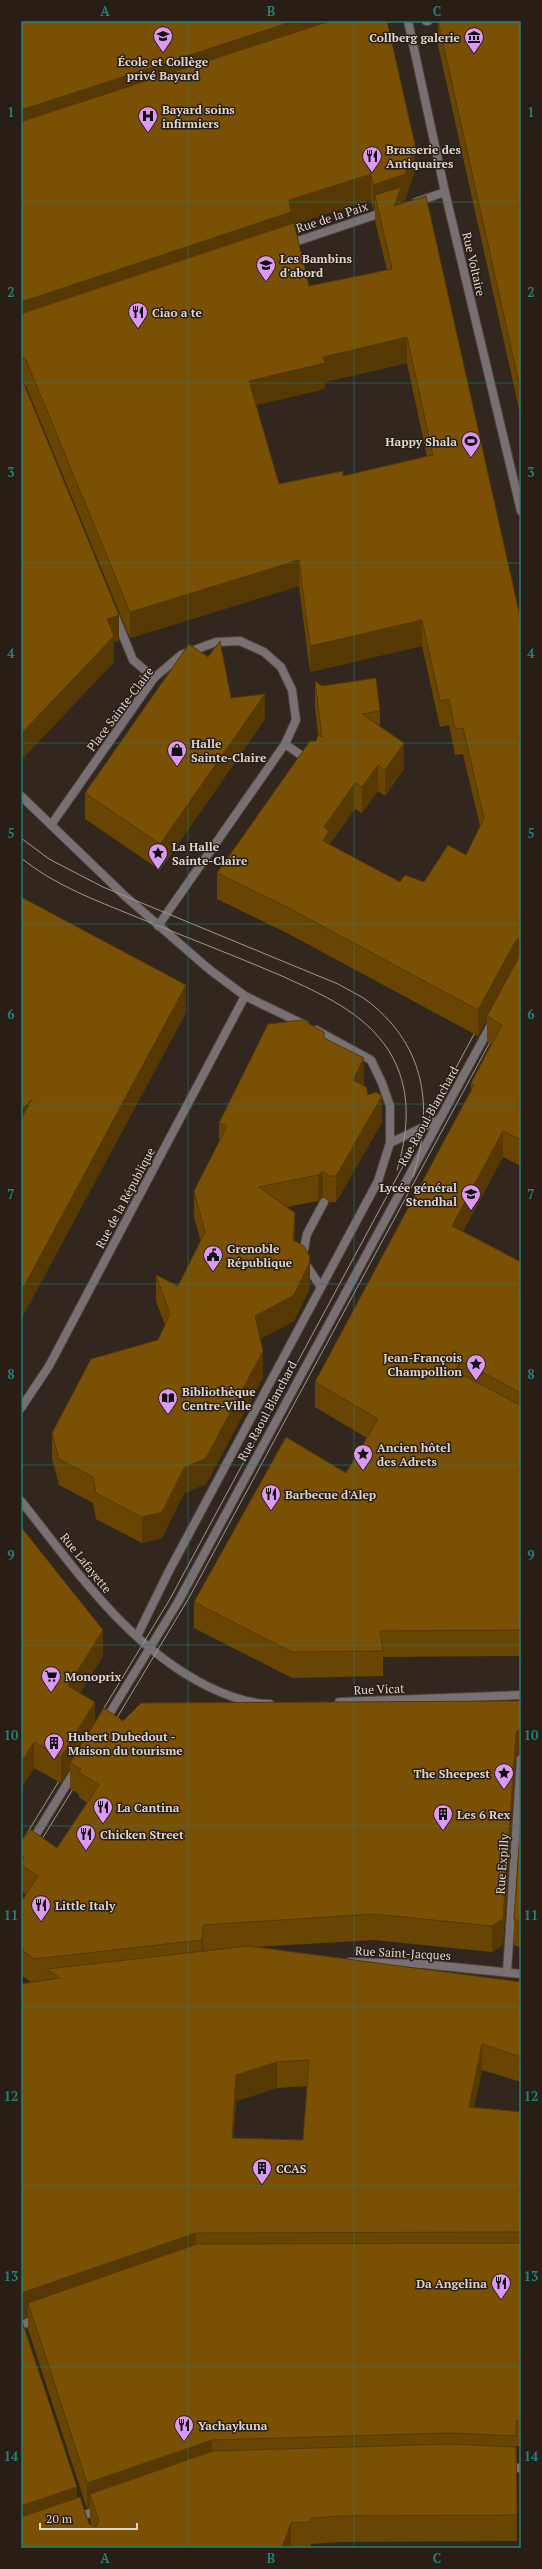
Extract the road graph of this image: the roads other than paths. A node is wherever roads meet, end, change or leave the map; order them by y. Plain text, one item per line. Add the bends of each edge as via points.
1 (408, 21) edge
2 (445, 192) junction
3 (404, 206) edge
4 (389, 211) edge
5 (284, 246) edge
6 (521, 511) edge
7 (110, 604) edge
8 (154, 678) junction
9 (285, 744) junction
10 (313, 762) edge
11 (21, 796) edge
12 (51, 825) junction
13 (158, 926) junction
14 (246, 996) junction
15 (497, 1014) edge
16 (385, 1091) junction
17 (378, 1105) edge
18 (440, 1119) junction
19 (390, 1143) junction
20 (324, 1202) dead end
21 (321, 1287) junction
22 (21, 1408) edge
23 (21, 1501) edge
24 (137, 1636) junction
25 (149, 1648) junction
26 (521, 1695) edge
27 (328, 1703) edge
28 (281, 1704) edge
29 (99, 1731) edge
30 (521, 1758) edge
31 (79, 1764) edge
32 (21, 1858) edge
33 (338, 1962) edge
34 (507, 1972) junction
35 (521, 1974) edge
36 (43, 2317) edge
37 (22, 2328) edge
38 (497, 2467) edge
39 (521, 2468) edge
40 (112, 2506) edge
41 (69, 2520) edge

1 - 2 street, Rue Voltaire
2 - 3 street
2 - 6 street, Rue Voltaire
4 - 5 street, Rue de la Paix
7 - 8 street via 133,660
8 - 9 street, Place Sainte-Claire via 181,656 216,642 240,641 264,652 280,667 292,690 296,720
8 - 12 street, Place Sainte-Claire
9 - 10 street
9 - 13 street, Place Sainte-Claire
11 - 12 street
12 - 13 street
13 - 14 street via 210,970
14 - 16 street, Rue Raoul Blanchard via 371,1060
14 - 22 street, Rue de la République via 49,1366
15 - 18 street, Rue Raoul Blanchard
16 - 17 street
16 - 19 street, Rue Raoul Blanchard via 390,1106
18 - 19 street
18 - 25 street, Rue Raoul Blanchard via 178,1602
19 - 21 street, Rue Raoul Blanchard via 378,1181
20 - 21 street via 307,1234 302,1259
21 - 24 street, Rue Raoul Blanchard via 169,1571
23 - 24 street, Rue Lafayette via 101,1602
24 - 25 street
25 - 28 street via 192,1678 231,1697 266,1704
25 - 29 street, Rue Raoul Blanchard
26 - 27 street, Rue Vicat
30 - 34 street, Rue Expilly
31 - 32 street
33 - 34 street, Rue Saint-Jacques via 370,1961
34 - 35 street, Rue Saint-Jacques
36 - 37 street
38 - 39 street
40 - 41 street

